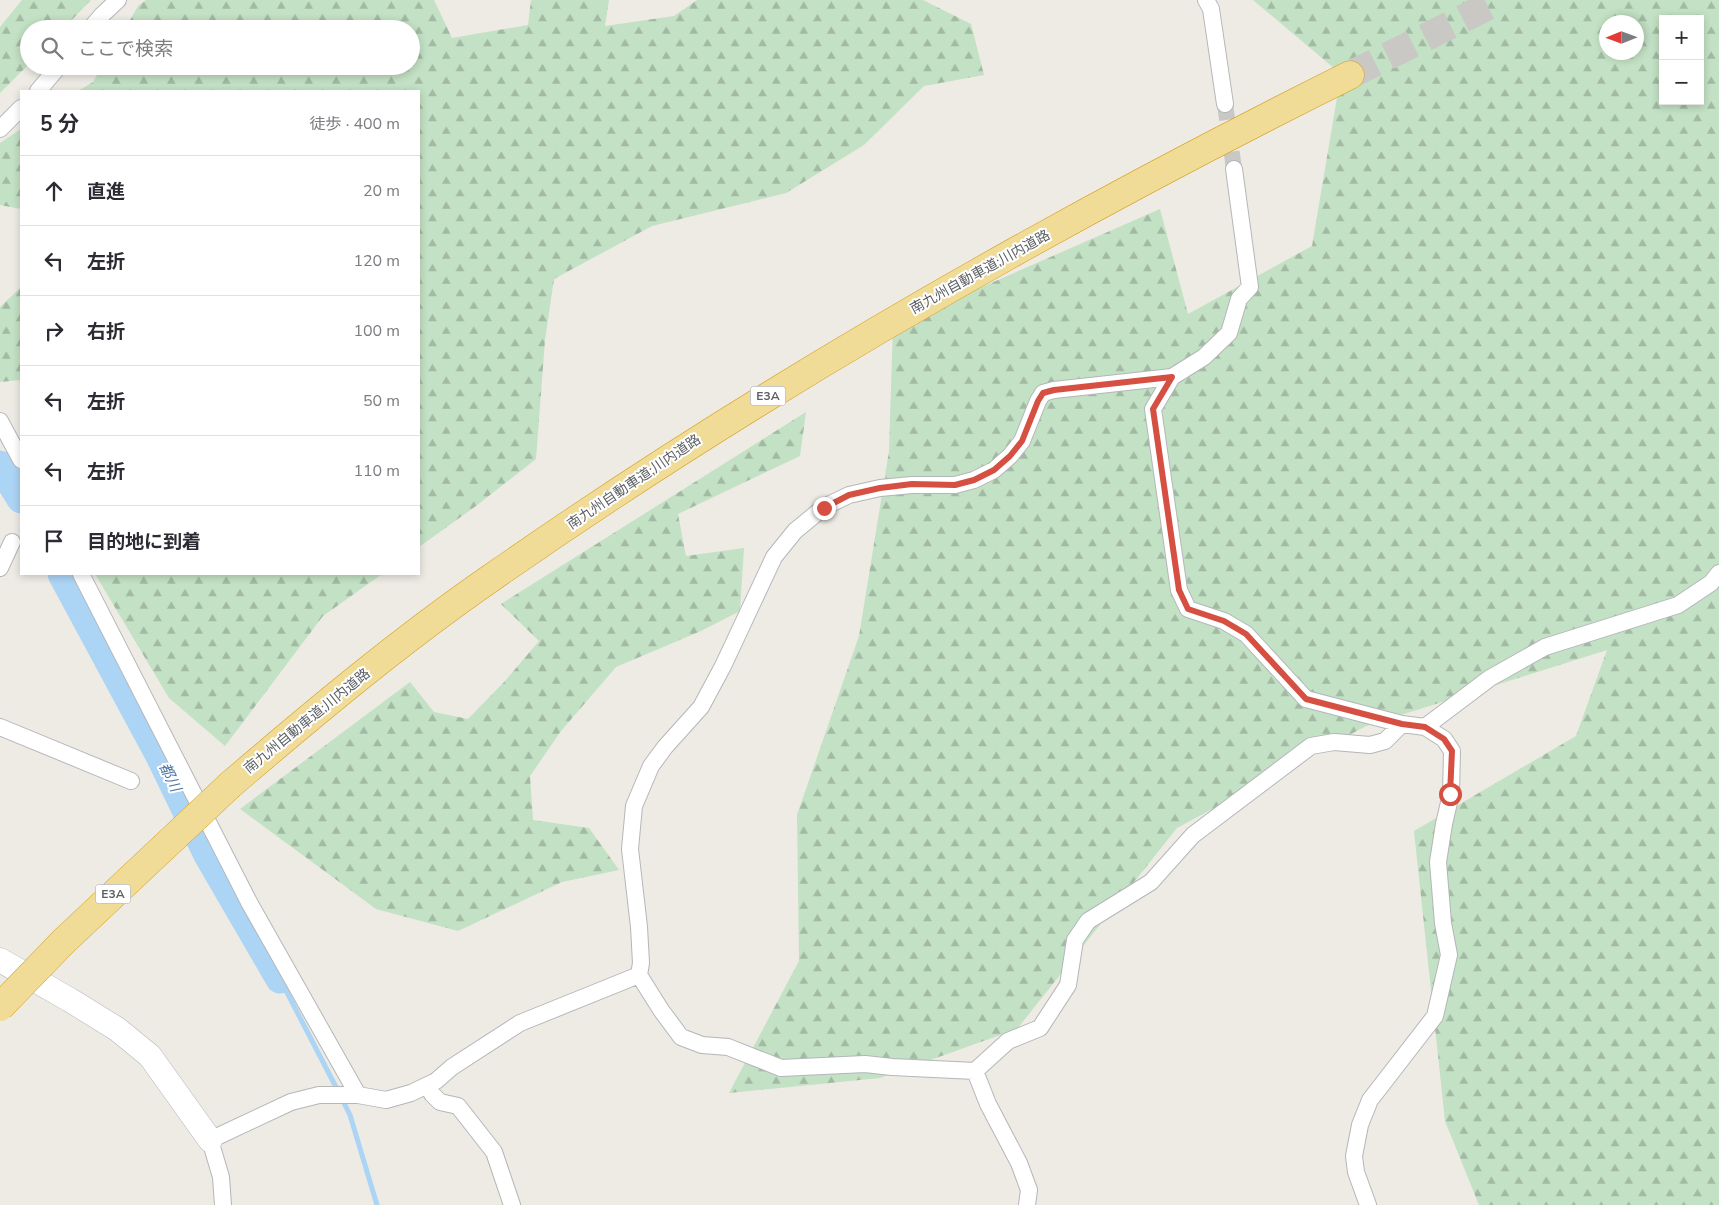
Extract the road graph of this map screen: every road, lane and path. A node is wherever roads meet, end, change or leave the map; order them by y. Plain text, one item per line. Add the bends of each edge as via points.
1 (118, 0) edge
2 (1206, 0) edge
3 (98, 20) edge
4 (51, 75) edge
5 (1350, 75) tunnel mouth
6 (39, 90) edge
7 (1225, 104) tunnel mouth
8 (20, 109) edge
9 (0, 129) edge
10 (1234, 169) tunnel mouth
11 (1172, 377) junction
12 (0, 421) edge
13 (20, 458) edge
14 (12, 542) dead end
15 (0, 568) edge
16 (1719, 573) edge
17 (82, 575) edge
18 (1402, 724) junction
19 (0, 727) edge
20 (1425, 727) junction
21 (131, 781) dead end
22 (0, 960) edge
23 (639, 975) junction
24 (0, 1007) edge
25 (975, 1070) junction
26 (428, 1085) junction
27 (355, 1095) junction
28 (210, 1140) junction
29 (223, 1205) edge
30 (512, 1205) edge
31 (1027, 1205) edge
32 (1368, 1205) edge

1 - 3 street
2 - 7 street via 1211,9
4 - 6 street
5 - 24 highway, 南九州自動車道;川内道路 / E3A, bridge via 976,272 867,336 672,455 482,585 312,715 230,785 64,941
8 - 9 street
10 - 11 street via 1250,287 1239,299 1229,333 1204,356
11 - 18 street via 1153,409 1179,590 1188,609 1224,621 1246,634 1306,699
11 - 23 street via 1043,393 1022,441 994,470 955,485 912,484 849,495 824,508 795,531 774,557 723,666 700,706 651,766 634,806 630,849 639,927
12 - 13 street
14 - 15 street
16 - 20 street via 1711,583 1678,605 1545,646 1490,678
17 - 27 street via 250,904
18 - 20 street
18 - 25 street via 1385,741 1370,745 1334,742 1311,746 1192,835 1151,882 1088,921 1076,940 1068,986 1040,1028 1008,1042
19 - 21 street
20 - 32 street via 1444,739 1452,751 1450,794 1438,862 1449,955 1434,1016 1370,1100 1360,1125 1354,1156
22 - 28 street via 117,1028 150,1056
23 - 25 street via 681,1037 702,1045 728,1047 781,1068 866,1064
23 - 26 street via 520,1023
25 - 31 street via 988,1104 1019,1163 1029,1190
26 - 27 street via 411,1094 386,1100
26 - 30 street via 440,1102 458,1106 494,1152
27 - 28 street via 319,1095 291,1102
28 - 29 street via 221,1176

